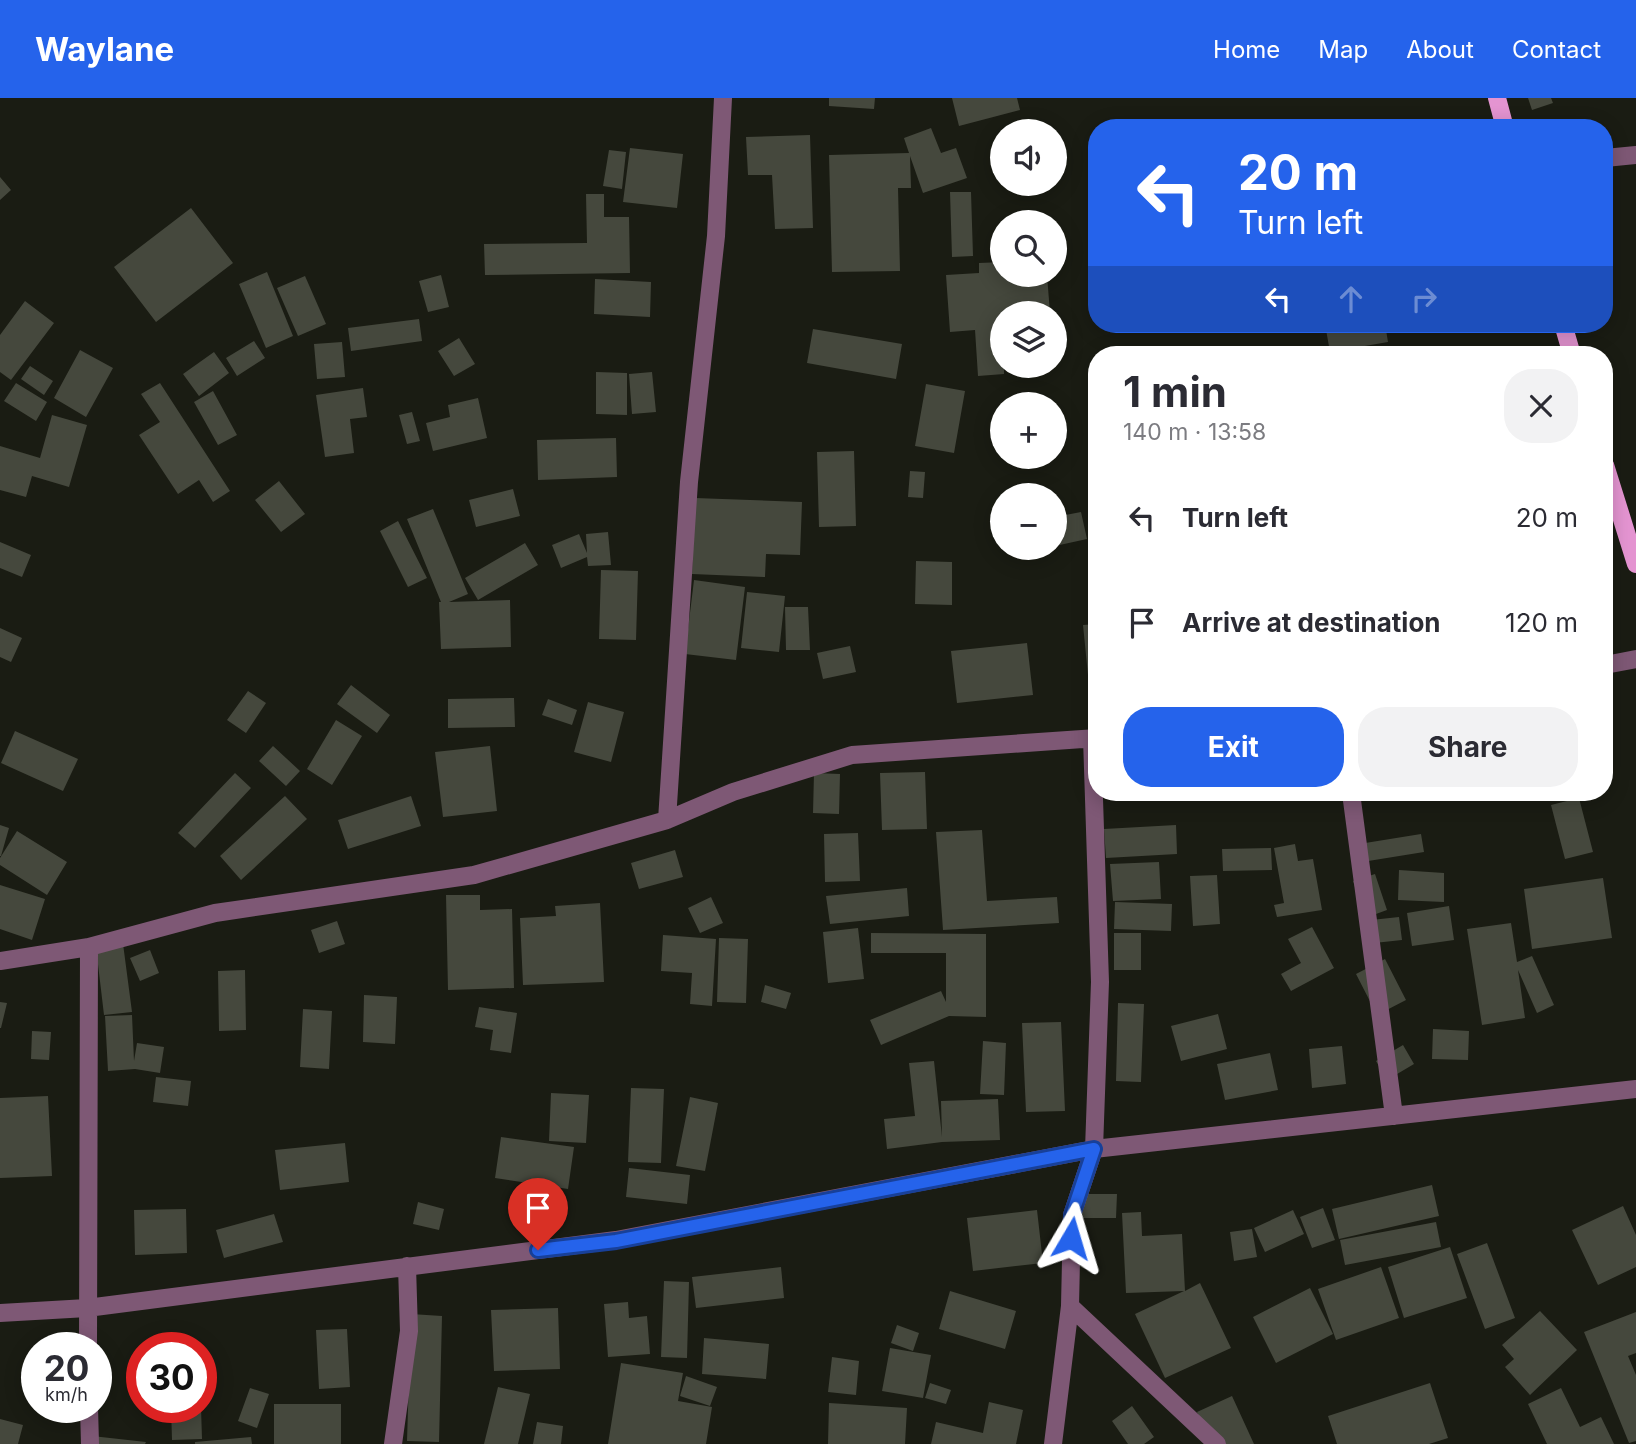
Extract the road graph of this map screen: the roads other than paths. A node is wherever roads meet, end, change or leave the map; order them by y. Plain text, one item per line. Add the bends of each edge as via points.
1 (723, 98) edge
2 (1497, 98) edge
3 (1503, 119) edge
4 (1636, 155) edge
5 (1613, 157) edge
6 (1613, 491) edge
7 (1636, 564) edge
8 (1636, 659) edge
9 (1613, 663) edge
10 (1088, 738) edge
11 (1096, 801) edge
12 (1352, 801) edge
13 (667, 820) junction
14 (89, 947) junction
15 (0, 961) edge
16 (1636, 1089) edge
17 (1394, 1115) junction
18 (1094, 1149) junction
19 (407, 1266) junction
20 (1070, 1306) junction
21 (87, 1308) junction
22 (0, 1313) edge
23 (88, 1332) edge
24 (89, 1423) edge
25 (90, 1444) edge
26 (393, 1444) edge
27 (1053, 1444) edge
28 (1217, 1444) edge

1 - 13 street via 716,236 689,482
2 - 3 main road
4 - 5 street
6 - 7 main road
8 - 9 street
10 - 13 street via 852,755 733,792
11 - 18 street via 1100,982
12 - 17 street
13 - 14 street via 474,875 215,913
14 - 15 street
14 - 21 street
16 - 17 street
17 - 18 street
18 - 19 street via 616,1241
18 - 20 street via 1072,1215
19 - 21 street
19 - 26 street via 410,1331
20 - 27 street
20 - 28 street
21 - 22 street
21 - 23 street
24 - 25 street

